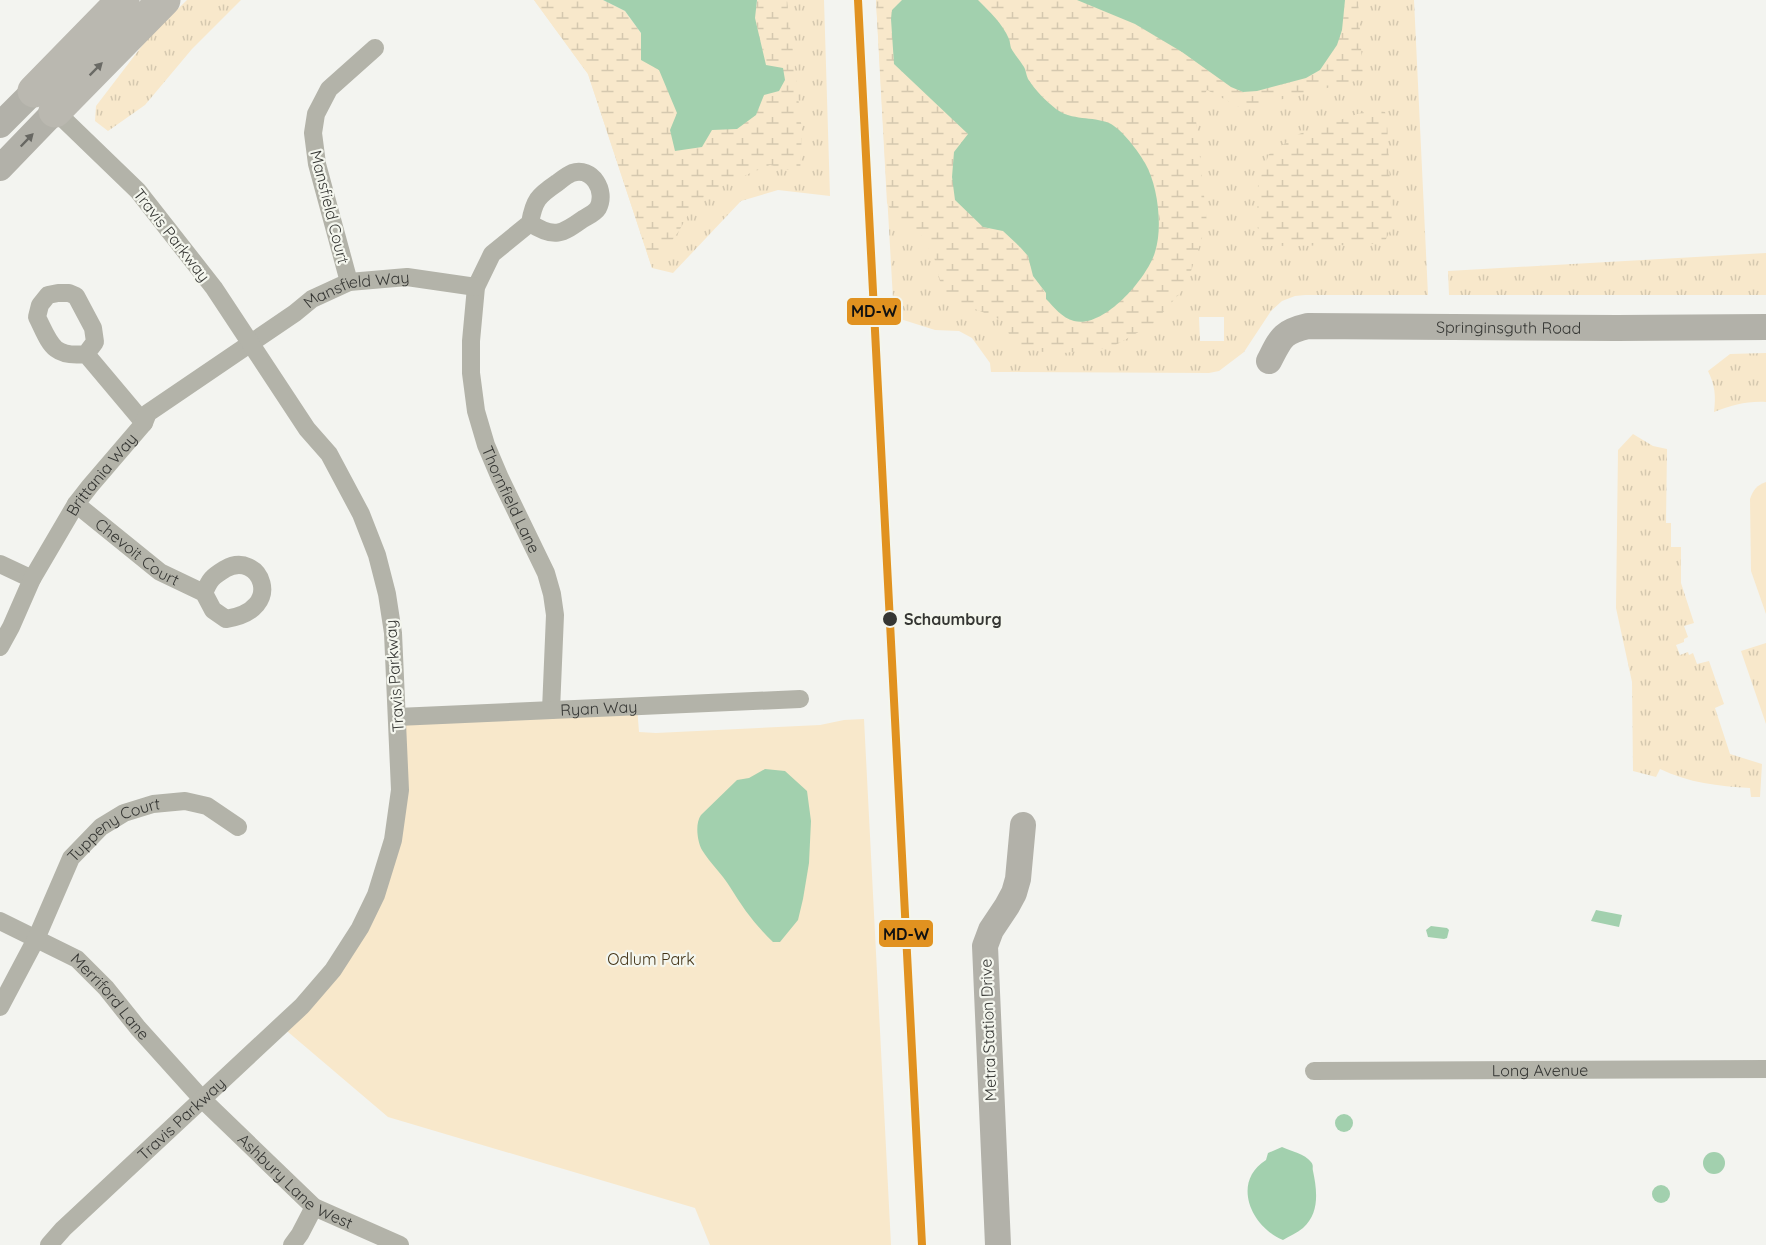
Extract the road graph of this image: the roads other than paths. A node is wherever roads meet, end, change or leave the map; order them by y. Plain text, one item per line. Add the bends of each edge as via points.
1 (123, 0) edge
2 (164, 0) edge
3 (375, 48) dead end
4 (44, 101) junction
5 (0, 125) edge
6 (0, 168) edge
7 (530, 223) dead end
8 (349, 282) junction
9 (476, 287) junction
10 (1766, 327) edge
11 (250, 344) junction
12 (86, 354) dead end
13 (1269, 361) dead end
14 (144, 423) junction
15 (76, 504) junction
16 (0, 564) edge
17 (32, 579) junction
18 (204, 593) dead end
19 (0, 647) edge
20 (800, 699) dead end
21 (551, 710) junction
22 (397, 717) junction
23 (1023, 825) dead end
24 (238, 827) dead end
25 (0, 921) edge
26 (36, 939) junction
27 (0, 1007) edge
28 (1766, 1069) edge
29 (1314, 1071) dead end
30 (202, 1099) junction
31 (314, 1207) junction
32 (50, 1245) edge
33 (292, 1245) edge
34 (400, 1245) edge
35 (998, 1245) edge

1 - 4 highway
4 -> 2 highway
3 - 8 street, Mansfield Court via 329,89 316,114 313,133 317,164
4 - 5 street
6 -> 4 street
4 - 11 street, Travis Parkway via 138,191 214,288
7 - 9 street via 492,254
8 - 9 street, Mansfield Way via 407,278
8 - 11 street, Mansfield Way via 312,299
9 - 21 street, Thornfield Lane via 471,373 478,420 552,594 555,615
10 - 13 street, Springinsguth Road via 1308,326 1290,330
11 - 14 street, Brittania Way via 148,413
11 - 22 street, Travis Parkway via 307,429 329,454 361,514 387,594
12 - 14 street
14 - 15 street, Brittania Way
15 - 17 street, Brittania Way
15 - 18 street, Chevoit Court via 160,572
16 - 17 street
17 - 19 street, Brittania Way
20 - 21 street, Ryan Way
21 - 22 street, Ryan Way
22 - 30 street, Travis Parkway via 400,790 393,840 376,895 360,928 333,970 302,1006
23 - 35 street, Metra Station Drive via 1014,893 985,946
24 - 26 street, Tuppeny Court via 207,806 185,801 153,804 124,813 101,827 72,858
25 - 26 street, Merriford Lane
26 - 27 street, Tuppeny Court
26 - 30 street, Merriford Lane via 77,959
28 - 29 street, Long Avenue
30 - 31 street, Ashbury Lane West
30 - 32 street, Travis Parkway
31 - 33 street
31 - 34 street, Ashbury Lane West

